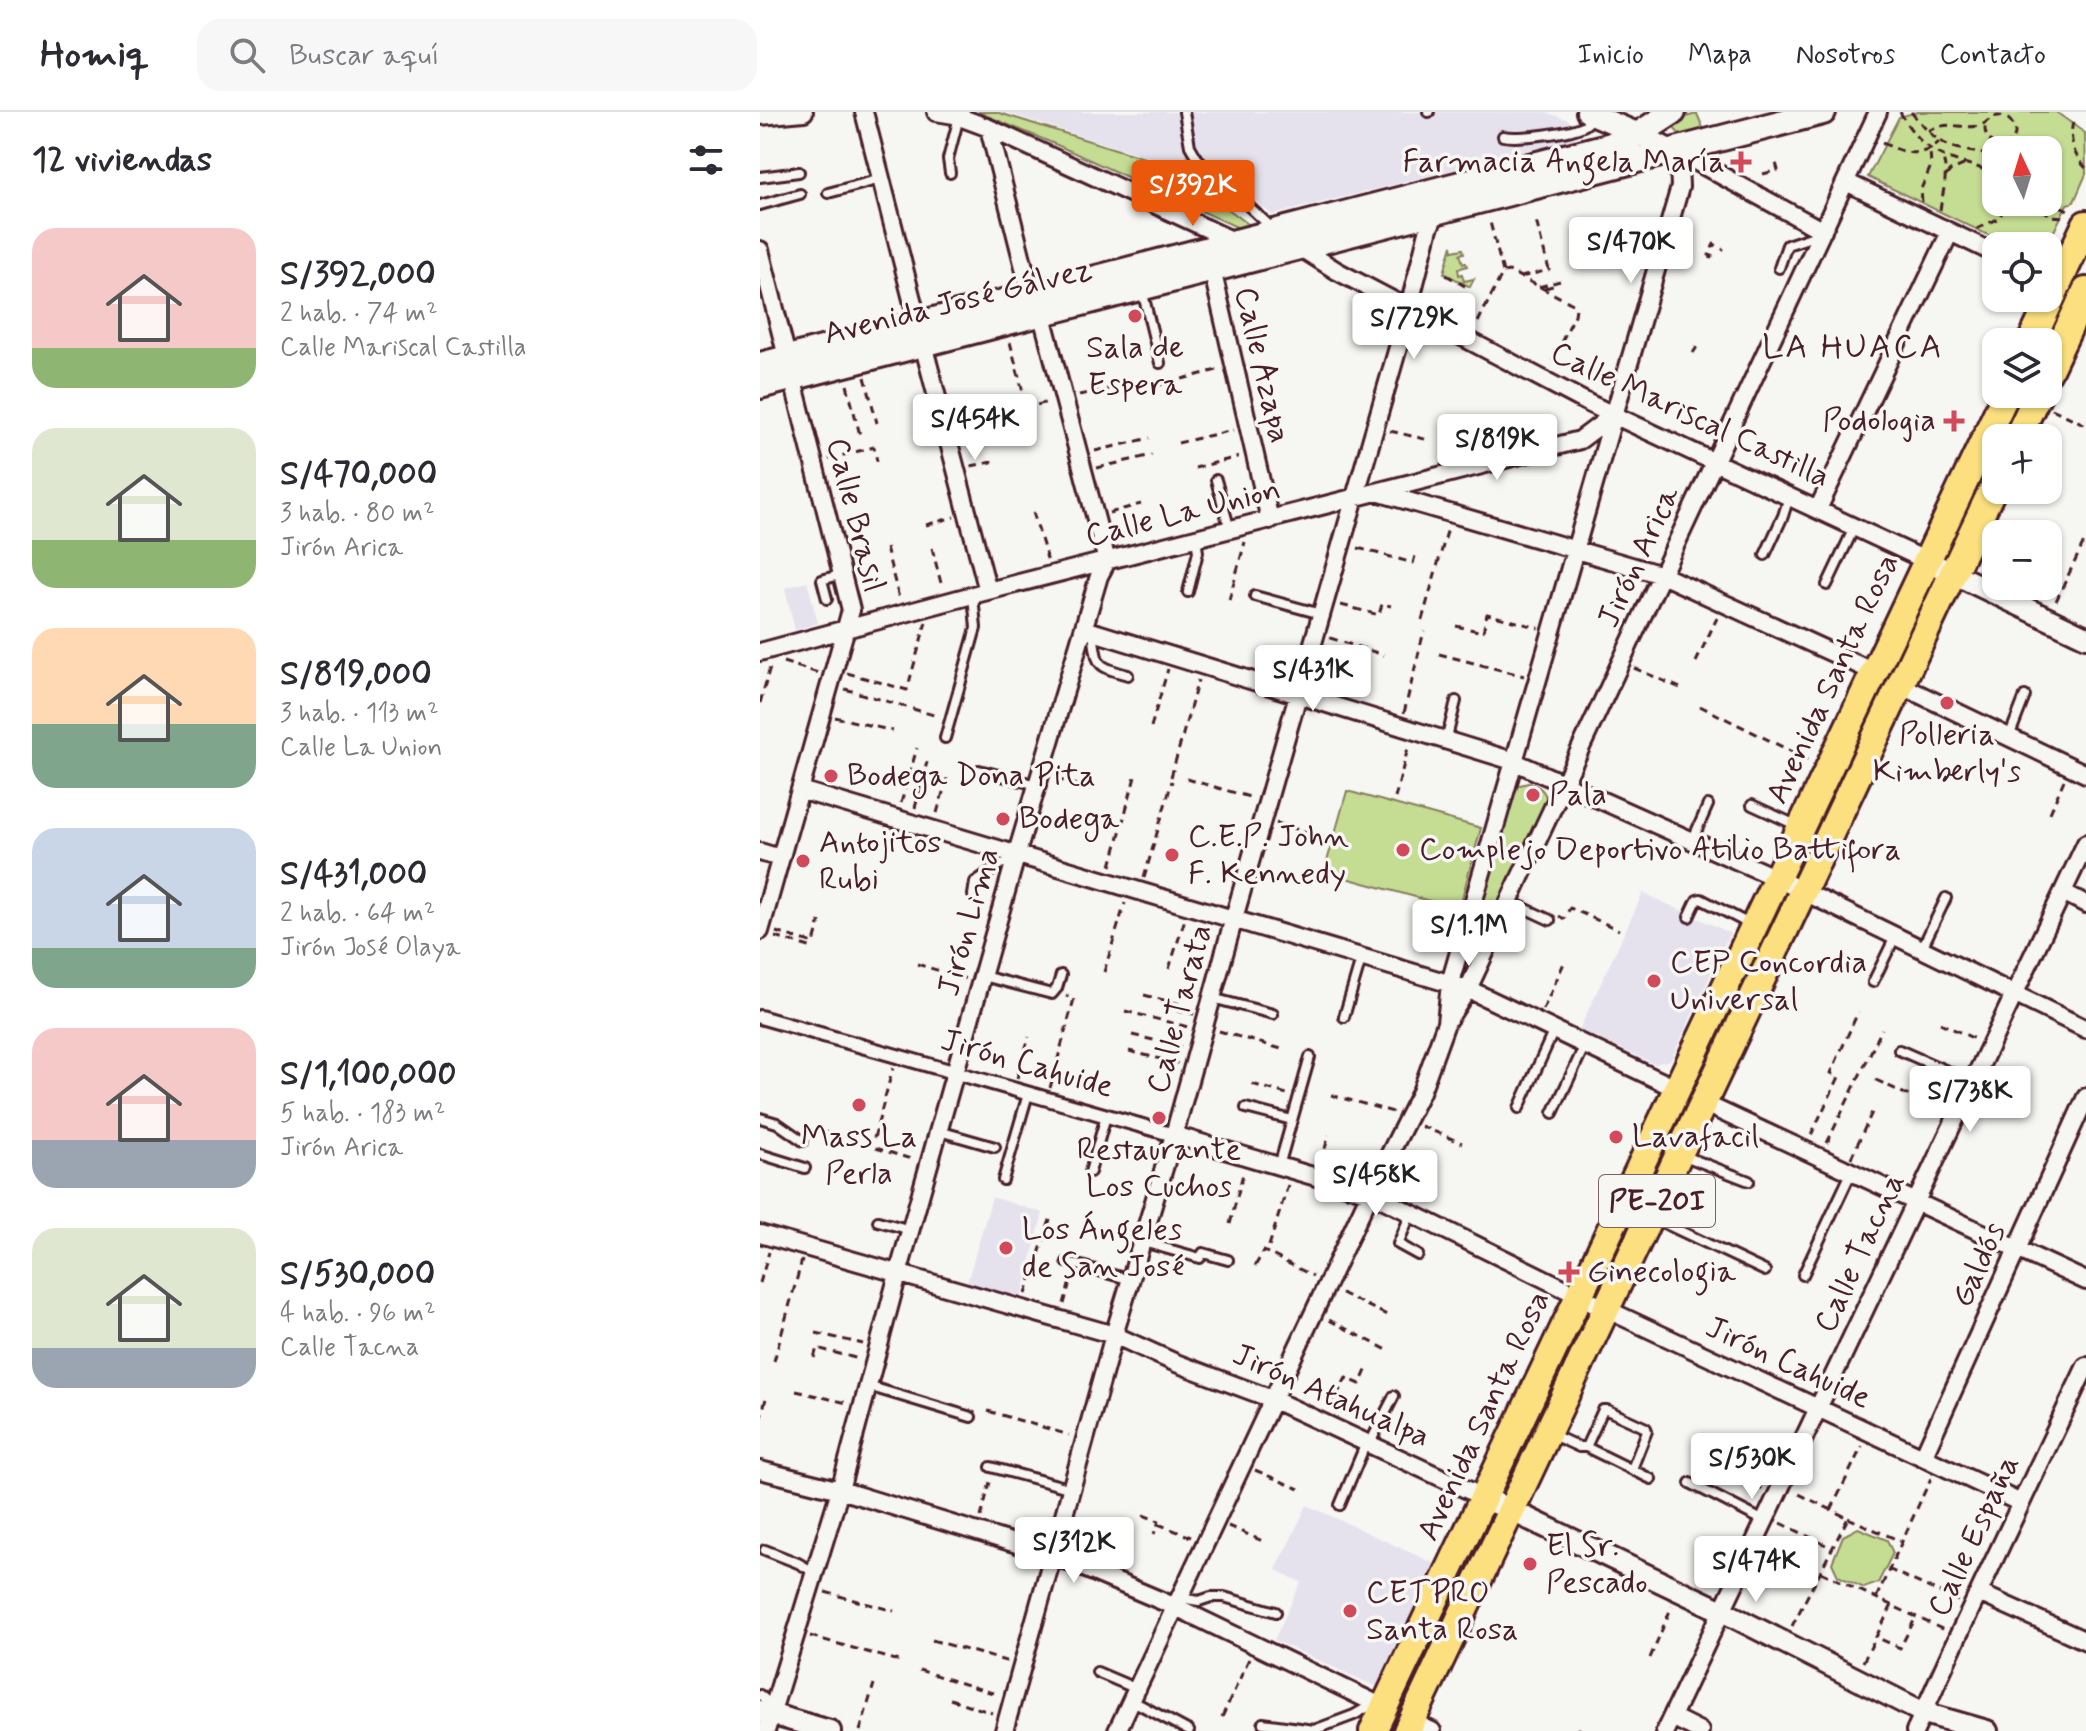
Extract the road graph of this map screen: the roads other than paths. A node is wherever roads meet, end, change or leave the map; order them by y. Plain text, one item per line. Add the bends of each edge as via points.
1 (804, 112) edge
2 (864, 112) edge
3 (936, 112) edge
4 (1184, 112) edge
5 (1673, 112) edge
6 (1823, 112) edge
7 (1878, 112) edge
8 (1589, 113) edge
9 (760, 116) edge
10 (959, 117) junction
11 (1742, 123) edge
12 (989, 128) junction
13 (1639, 134) junction
14 (1503, 136) dead end
15 (1671, 151) junction
16 (799, 172) dead end
17 (950, 173) dead end
18 (760, 177) edge
19 (881, 179) junction
20 (1846, 182) junction
21 (828, 193) dead end
22 (800, 194) dead end
23 (1435, 201) junction
24 (760, 205) edge
25 (2075, 218) edge
26 (1276, 232) junction
27 (1822, 232) junction
28 (1950, 232) junction
29 (1236, 242) junction
30 (1297, 247) junction
31 (1982, 247) edge
32 (760, 250) edge
33 (2062, 255) edge
34 (1779, 268) dead end
35 (1212, 269) junction
36 (1142, 287) junction
37 (2062, 288) edge
38 (2084, 300) edge
39 (1036, 304) junction
40 (1407, 308) junction
41 (920, 334) junction
42 (2062, 344) edge
43 (1160, 363) dead end
44 (760, 365) edge
45 (790, 368) junction
46 (760, 386) edge
47 (1999, 408) edge
48 (1614, 415) junction
49 (1714, 463) junction
50 (1216, 480) dead end
51 (1375, 491) junction
52 (1789, 496) junction
53 (1355, 497) junction
54 (1986, 504) edge
55 (1818, 509) junction
56 (1270, 520) junction
57 (1855, 527) junction
58 (1230, 531) junction
59 (1196, 539) junction
60 (1574, 550) junction
61 (1765, 555) dead end
62 (1107, 561) junction
63 (1927, 561) junction
64 (842, 574) junction
65 (1953, 574) junction
66 (1662, 575) junction
67 (1827, 585) dead end
68 (1188, 592) dead end
69 (980, 593) junction
70 (1255, 596) dead end
71 (827, 599) dead end
72 (1321, 614) junction
73 (846, 629) junction
74 (1088, 631) junction
75 (2086, 637) edge
76 (766, 656) edge
77 (1874, 672) junction
78 (1128, 675) dead end
79 (1900, 685) junction
80 (1297, 696) junction
81 (2025, 696) dead end
82 (1456, 701) dead end
83 (2009, 737) junction
84 (945, 738) dead end
85 (1446, 741) junction
86 (1513, 761) junction
87 (979, 770) dead end
88 (2078, 770) edge
89 (1039, 780) junction
90 (1563, 784) junction
91 (800, 790) junction
92 (1708, 805) dead end
93 (1752, 805) dead end
94 (1801, 827) junction
95 (1692, 841) junction
96 (2086, 843) edge
97 (760, 852) edge
98 (1016, 857) junction
99 (780, 858) junction
100 (1776, 878) junction
101 (1803, 892) junction
102 (2063, 892) junction
103 (973, 895) dead end
104 (1946, 898) dead end
105 (1509, 901) junction
106 (2086, 904) edge
107 (1551, 916) road end
108 (1689, 917) dead end
109 (1234, 918) junction
110 (1754, 926) junction
111 (768, 932) edge
112 (1895, 937) junction
113 (1922, 950) junction
114 (1362, 956) junction
115 (1061, 975) dead end
116 (976, 978) junction
117 (1873, 982) dead end
118 (1450, 983) junction
119 (1468, 989) junction
120 (2014, 994) junction
121 (1212, 998) junction
122 (1273, 1014) dead end
123 (760, 1017) edge
124 (1344, 1017) dead end
125 (1446, 1023) junction
126 (2086, 1029) edge
127 (1554, 1030) junction
128 (1585, 1045) junction
129 (1899, 1050) dead end
130 (1310, 1057) dead end
131 (956, 1073) junction
132 (1972, 1082) junction
133 (1677, 1089) junction
134 (1028, 1094) junction
135 (2086, 1097) edge
136 (1703, 1103) junction
137 (1246, 1108) dead end
138 (1519, 1108) dead end
139 (1553, 1113) dead end
140 (1106, 1116) junction
141 (760, 1118) edge
142 (1292, 1120) junction
143 (939, 1131) junction
144 (1174, 1135) junction
145 (803, 1141) dead end
146 (995, 1147) dead end
147 (760, 1154) edge
148 (1680, 1154) junction
149 (805, 1168) dead end
150 (1286, 1168) junction
151 (1848, 1171) junction
152 (1090, 1172) dead end
153 (1003, 1180) dead end
154 (1749, 1181) dead end
155 (1370, 1193) junction
156 (1915, 1203) junction
157 (1411, 1213) junction
158 (1650, 1216) junction
159 (878, 1221) dead end
160 (911, 1230) junction
161 (766, 1236) edge
162 (1143, 1242) junction
163 (2017, 1250) junction
164 (1418, 1255) dead end
165 (1228, 1260) dead end
166 (1067, 1262) dead end
167 (1765, 1271) dead end
168 (898, 1274) junction
169 (1803, 1275) dead end
170 (1131, 1280) junction
171 (2086, 1281) edge
172 (1579, 1295) junction
173 (1606, 1309) junction
174 (1114, 1335) junction
175 (2086, 1366) edge
176 (867, 1386) junction
177 (1394, 1396) dead end
178 (1272, 1399) junction
179 (1818, 1408) junction
180 (971, 1417) dead end
181 (1548, 1432) junction
182 (1369, 1443) junction
183 (1586, 1447) junction
184 (1930, 1460) junction
185 (991, 1467) dead end
186 (1632, 1469) junction
187 (760, 1470) edge
188 (1651, 1479) dead end
189 (1690, 1483) dead end
190 (1072, 1489) junction
191 (840, 1490) junction
192 (1483, 1497) junction
193 (2021, 1503) junction
194 (1340, 1505) dead end
195 (1511, 1511) junction
196 (1765, 1519) junction
197 (765, 1550) dead end
198 (1053, 1555) junction
199 (812, 1580) junction
200 (1976, 1600) junction
201 (1178, 1603) junction
202 (1722, 1611) junction
203 (1276, 1612) dead end
204 (2086, 1641) edge
205 (1097, 1672) dead end
206 (1134, 1695) junction
207 (765, 1714) edge
208 (1378, 1714) edge
209 (1919, 1722) edge
210 (1263, 1723) dead end
211 (1669, 1724) edge
212 (1417, 1728) edge
213 (830, 1731) edge
214 (1004, 1731) edge
215 (1117, 1731) edge
216 (1189, 1731) edge
217 (1700, 1731) edge
218 (1987, 1731) edge

1 - 9 street
2 - 19 street
3 - 10 street
4 - 26 lane via 1197,158
5 - 13 main road, Avenida José Gálvez
6 - 11 main road, Avenida José Gálvez
7 - 20 street, Jirón Arica
8 - 13 street
8 - 14 lane via 1581,127
10 - 12 street
10 - 17 lane via 948,159
11 - 15 main road, Avenida José Gálvez
12 - 29 street
12 - 39 street
13 - 15 street
13 - 23 main road, Avenida José Gálvez
15 - 23 main road, Avenida José Gálvez
15 - 27 street
15 - 48 street, Jirón Arica via 1679,164 1680,187
16 - 18 lane
19 - 21 lane
19 - 41 street
20 - 27 street, Jirón Arica
20 - 28 street
22 - 24 lane
23 - 26 main road, Avenida José Gálvez
23 - 30 main road, Avenida José Gálvez
23 - 40 street, Calle Tarata
25 - 33 main road
26 - 29 main road, Avenida José Gálvez
26 - 30 street, Calle Mariscal Castilla
27 - 34 lane via 1787,245
27 - 49 street, Jirón Arica
28 - 31 street
28 - 55 street
29 - 39 main road, Avenida José Gálvez
30 - 35 main road, Avenida José Gálvez
30 - 40 street, Calle Mariscal Castilla
32 - 45 street, Calle Brasil
35 - 36 main road, Avenida José Gálvez
35 - 56 street, Calle Azapa
36 - 39 main road, Avenida José Gálvez
36 - 43 lane
37 - 38 street
38 - 42 main road
39 - 41 main road, Avenida José Gálvez
39 - 62 street
40 - 48 street, Calle Mariscal Castilla
40 - 53 street, Calle Tarata
41 - 45 main road, Avenida José Gálvez
41 - 69 street
44 - 45 main road, Avenida José Gálvez
45 - 46 main road, Avenida José Gálvez
45 - 64 street, Calle Brasil
47 - 63 main road, Avenida Santa Rosa / PE-20I
48 - 49 street, Calle Mariscal Castilla
48 - 51 street, Calle La Union via 1580,440
48 - 60 street, Jirón Arica
49 - 52 street, Calle Mariscal Castilla
49 - 66 street, Jirón Arica
50 - 58 lane
51 - 53 street, Calle La Union
51 - 60 street
52 - 55 street, Calle Mariscal Castilla
52 - 61 lane
53 - 56 street, Calle La Union
53 - 72 street, Calle Tarata
54 - 65 main road, Avenida Santa Rosa / PE-20I
55 - 57 street, Calle Mariscal Castilla
56 - 58 street, Calle La Union
57 - 63 street, Calle Mariscal Castilla
57 - 67 lane
58 - 59 street, Calle La Union
59 - 62 street, Calle La Union
59 - 68 lane
60 - 66 street
60 - 86 street, Jirón Arica
62 - 69 street, Calle La Union
62 - 74 street, Jirón Lima
63 - 65 street, Calle Mariscal Castilla
63 - 77 main road, Avenida Santa Rosa / PE-20I
64 - 71 lane via 822,580
64 - 73 street, Calle Brasil via 851,610
65 - 75 street, Calle Mariscal Castilla
65 - 79 main road, Avenida Santa Rosa / PE-20I
66 - 77 street
66 - 90 street, Jirón Arica
69 - 73 street, Calle La Union
69 - 84 lane via 976,628
70 - 72 lane
72 - 80 street, Calle Tarata
73 - 76 street, Calle La Union
73 - 91 street, Calle Brasil via 825,679
74 - 78 lane via 1103,668
74 - 80 street
74 - 89 street, Jirón Lima
77 - 94 main road, Avenida Santa Rosa / PE-20I
79 - 83 street
79 - 101 main road, Avenida Santa Rosa / PE-20I
80 - 85 street
80 - 109 street, Calle Tarata
81 - 83 lane
82 - 85 lane
83 - 88 street
85 - 86 street
86 - 90 street
86 - 118 street, Jirón Arica
87 - 89 lane
89 - 98 street, Jirón Lima
90 - 95 street
90 - 105 street, Jirón Arica
91 - 98 street
91 - 99 street, Calle Brasil
92 - 95 lane
93 - 94 lane
94 - 100 main road, Avenida Santa Rosa / PE-20I
95 - 100 street
96 - 102 street, Calle Tacna
97 - 99 street
98 - 103 lane via 975,882
98 - 109 street
98 - 116 street, Jirón Lima
99 - 111 street, Calle Brasil
100 - 101 street
100 - 110 main road, Avenida Santa Rosa / PE-20I
101 - 112 street
101 - 136 main road, Avenida Santa Rosa / PE-20I
102 - 106 street
102 - 120 street, Calle Tacna
104 - 113 lane
105 - 107 lane
105 - 119 street, Jirón Arica
108 - 110 lane via 1701,899
109 - 114 street
109 - 121 street, Calle Tarata
110 - 133 main road, Avenida Santa Rosa / PE-20I
112 - 113 street
112 - 117 lane
113 - 120 street
114 - 118 street
114 - 124 lane
115 - 116 lane via 1052,994
116 - 131 street, Jirón Lima
118 - 119 street
118 - 125 street, Jirón Arica
119 - 125 street, Jirón Arica
119 - 127 street
120 - 126 street
120 - 132 street, Calle Tacna
121 - 122 lane
121 - 144 street, Calle Tarata
123 - 131 street, Jirón Cahuide
125 - 155 street, Jirón Arica via 1421,1092
127 - 128 street
127 - 138 lane
128 - 133 street
128 - 139 lane
129 - 132 lane
130 - 142 lane
131 - 134 street, Jirón Cahuide
131 - 143 street, Jirón Lima
132 - 156 street, Calle Tacna
133 - 172 main road, Avenida Santa Rosa / PE-20I
134 - 140 street, Jirón Cahuide
134 - 153 lane
135 - 163 street, Galdós
136 - 148 main road, Avenida Santa Rosa / PE-20I
136 - 151 street
137 - 142 lane
140 - 144 street, Jirón Cahuide
140 - 152 lane
141 - 145 lane
142 - 150 lane
143 - 146 lane
143 - 160 street, Jirón Lima
144 - 150 street, Jirón Cahuide
144 - 162 street, Calle Tarata
147 - 149 lane
148 - 154 lane
148 - 158 main road, Avenida Santa Rosa / PE-20I
150 - 155 street, Jirón Cahuide
151 - 156 street
151 - 169 lane
155 - 157 street, Jirón Cahuide
155 - 178 street, Jirón Arica
156 - 163 street
156 - 179 street, Calle Tacna
157 - 164 lane via 1398,1244
157 - 172 street, Jirón Cahuide
158 - 167 lane
158 - 173 main road, Avenida Santa Rosa / PE-20I
159 - 160 lane
160 - 168 street, Jirón Lima
161 - 168 street, Jirón Atahualpa
162 - 165 lane
162 - 170 street, Calle Tarata
163 - 171 street
163 - 184 street, Galdós
166 - 170 lane
168 - 174 street, Jirón Atahualpa
168 - 176 street, Jirón Lima
170 - 174 street, Calle Tarata
172 - 173 street, Jirón Cahuide
172 - 192 main road, Avenida Santa Rosa / PE-20I
173 - 179 street, Jirón Cahuide
173 - 181 main road, Avenida Santa Rosa / PE-20I
174 - 178 street, Jirón Atahualpa
174 - 190 street, Calle Tarata
175 - 193 street, Calle España
176 - 180 lane
176 - 191 street, Jirón Lima
177 - 182 lane
178 - 182 street, Jirón Atahualpa
178 - 201 street, Jirón Arica
179 - 184 street, Jirón Cahuide
179 - 196 street, Calle Tacna
181 - 183 lane
181 - 195 main road, Avenida Santa Rosa / PE-20I
182 - 192 street, Jirón Atahualpa
182 - 194 lane
183 - 186 lane
183 - 186 lane via 1603,1410 1646,1428
184 - 193 street, Jirón Cahuide
185 - 190 lane
186 - 188 lane
187 - 191 street
189 - 196 lane
190 - 198 street, Calle Tarata
191 - 198 street
191 - 199 street, Jirón Lima
192 - 195 street, Jirón Atahualpa
192 - 208 main road, Avenida Santa Rosa / PE-20I
193 - 200 street, Calle España
195 - 202 street, Jirón Atahualpa
195 - 212 main road, Avenida Santa Rosa / PE-20I
196 - 202 street, Calle Tacna
197 - 199 lane via 798,1563
198 - 201 street
198 - 214 street, Calle Tarata
199 - 207 street, Jirón Lima
200 - 204 street
200 - 209 street, Calle España
201 - 203 lane via 1224,1597
201 - 206 street, Jirón Arica
201 - 208 street
202 - 209 street, Jirón Atahualpa via 1855,1679
202 - 211 street, Calle Tacna
205 - 206 lane
206 - 215 street, Jirón Arica
206 - 216 lane
207 - 213 street
208 - 210 lane via 1354,1715 1314,1730
209 - 218 street, Jirón Atahualpa
211 - 217 street

